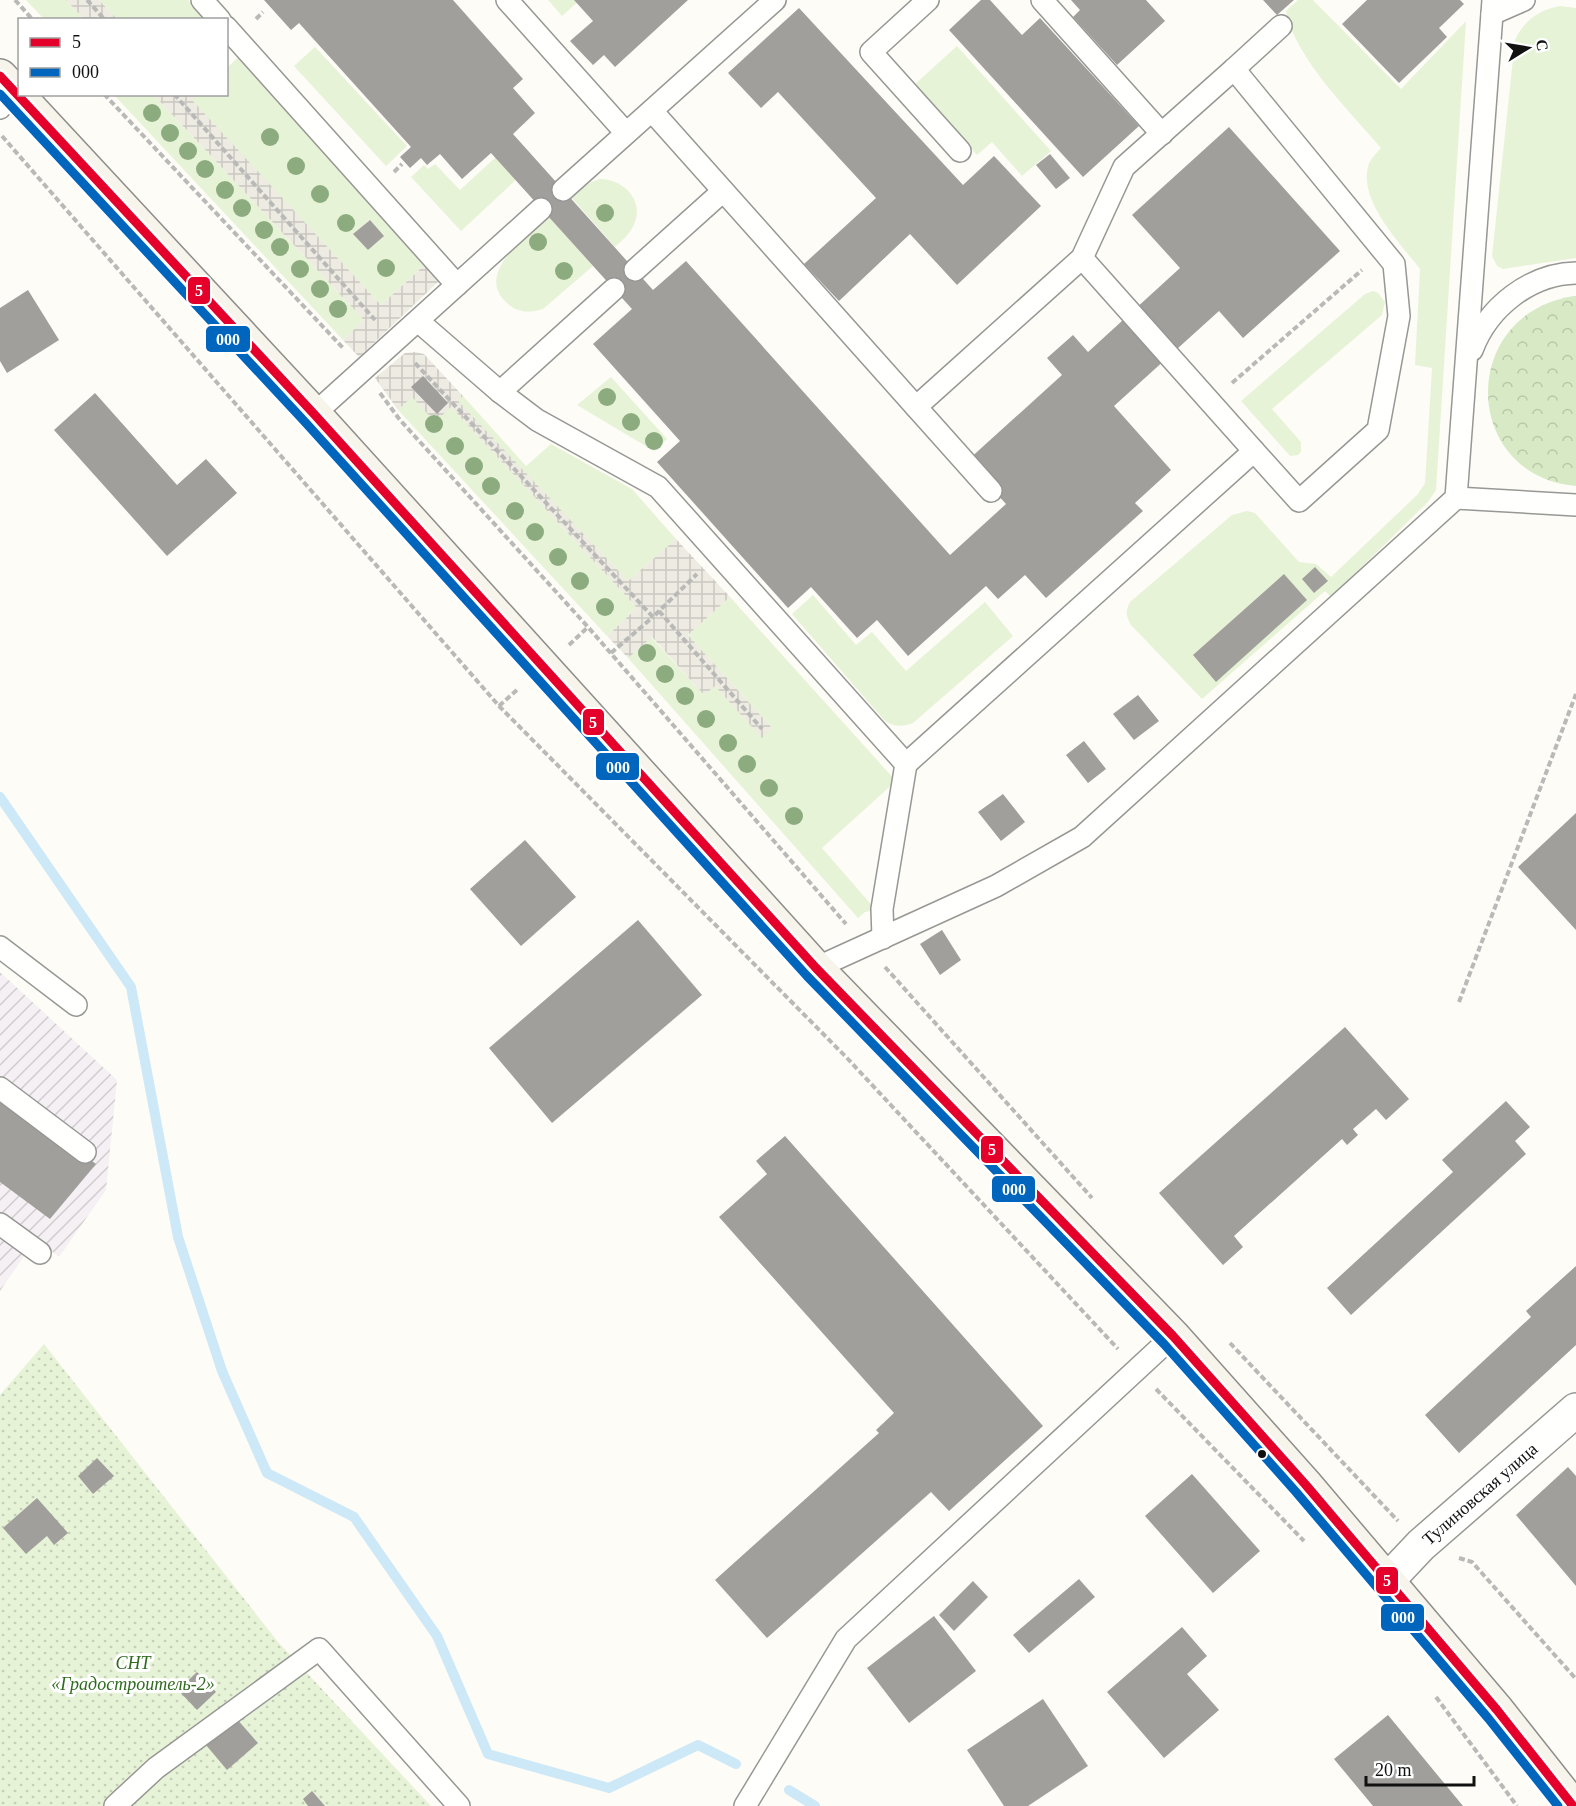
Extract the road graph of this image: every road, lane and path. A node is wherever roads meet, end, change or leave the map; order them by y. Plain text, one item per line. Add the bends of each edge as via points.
1 (15, 0) edge
2 (87, 0) edge
3 (202, 0) edge
4 (507, 0) edge
5 (775, 0) edge
6 (1042, 0) edge
7 (1524, 0) edge
8 (920, 2) edge
9 (1492, 7) edge
10 (31, 18) edge
11 (103, 18) edge
12 (218, 18) edge
13 (1281, 26) dead end
14 (228, 29) edge
15 (1234, 69) junction
16 (4, 92) edge
17 (106, 96) edge
18 (176, 96) edge
19 (652, 111) junction
20 (0, 133) edge
21 (626, 133) junction
22 (1162, 134) junction
23 (960, 151) dead end
24 (563, 190) dead end
25 (723, 191) junction
26 (542, 209) dead end
27 (1384, 251) junction
28 (1082, 258) junction
29 (636, 270) dead end
30 (1576, 273) edge
31 (457, 285) junction
32 (614, 290) dead end
33 (418, 321) junction
34 (377, 322) dead end
35 (412, 360) dead end
36 (363, 370) junction
37 (1466, 377) junction
38 (500, 392) junction
39 (1211, 402) junction
40 (916, 407) junction
41 (314, 414) junction
42 (1254, 451) junction
43 (992, 492) dead end
44 (1456, 498) junction
45 (1576, 506) edge
46 (718, 554) junction
47 (659, 610) junction
48 (653, 616) junction
49 (611, 653) junction
50 (1576, 694) edge
51 (762, 729) dead end
52 (906, 764) junction
53 (874, 942) junction
54 (0, 947) edge
55 (816, 968) junction
56 (1459, 1002) dead end
57 (76, 1005) dead end
58 (0, 1088) edge
59 (85, 1152) dead end
60 (1099, 1205) dead end
61 (0, 1224) edge
62 (40, 1252) dead end
63 (1173, 1335) junction
64 (1229, 1342) dead end
65 (1137, 1369) junction
66 (1576, 1410) edge
67 (1308, 1545) dead end
68 (1421, 1545) junction
69 (1387, 1581) junction
70 (1576, 1679) edge
71 (1436, 1696) dead end
72 (115, 1806) edge
73 (459, 1806) edge
74 (745, 1806) edge
75 (1517, 1806) edge
76 (1573, 1806) edge

1 - 10 path
2 - 11 path
3 - 12 lane
4 - 21 lane
5 - 19 lane
6 - 22 lane
7 - 9 lane
8 - 23 lane via 871,52
9 - 37 lane
13 - 15 lane
14 - 31 lane
15 - 22 lane
15 - 27 lane
16 - 41 main road
17 - 36 path
18 - 34 path
19 - 21 lane
19 - 25 lane
20 - 65 path via 499,706 847,1058
21 - 24 lane
22 - 28 lane via 1124,167
25 - 29 lane
25 - 40 lane
26 - 31 lane
27 - 39 path
27 - 42 lane via 1394,264 1399,316 1378,430 1299,501
28 - 39 lane
28 - 40 lane
30 - 37 lane via 1540,280 1521,289 1496,310 1473,346
31 - 33 lane
32 - 38 lane
33 - 36 lane
33 - 38 lane
35 - 48 path
36 - 41 lane
36 - 49 path via 400,420
37 - 44 lane
38 - 46 lane via 537,420 658,487
39 - 42 lane
40 - 43 lane
41 - 55 main road
42 - 52 lane
44 - 45 lane
44 - 53 lane via 1082,837 996,886
46 - 47 path
46 - 52 lane
47 - 48 path
47 - 51 path
48 - 49 path
49 - 53 path
50 - 56 path
52 - 53 lane
53 - 55 lane
53 - 60 path
54 - 57 lane
55 - 63 main road
58 - 59 lane
61 - 62 lane
63 - 65 lane
63 - 69 main road
64 - 68 path
65 - 67 path
65 - 74 lane via 846,1639
66 - 68 street, Тулиновская улица
68 - 69 street, Тулиновская улица
68 - 70 path via 1472,1562
69 - 76 main road
71 - 75 path
72 - 73 lane via 156,1768 319,1649

